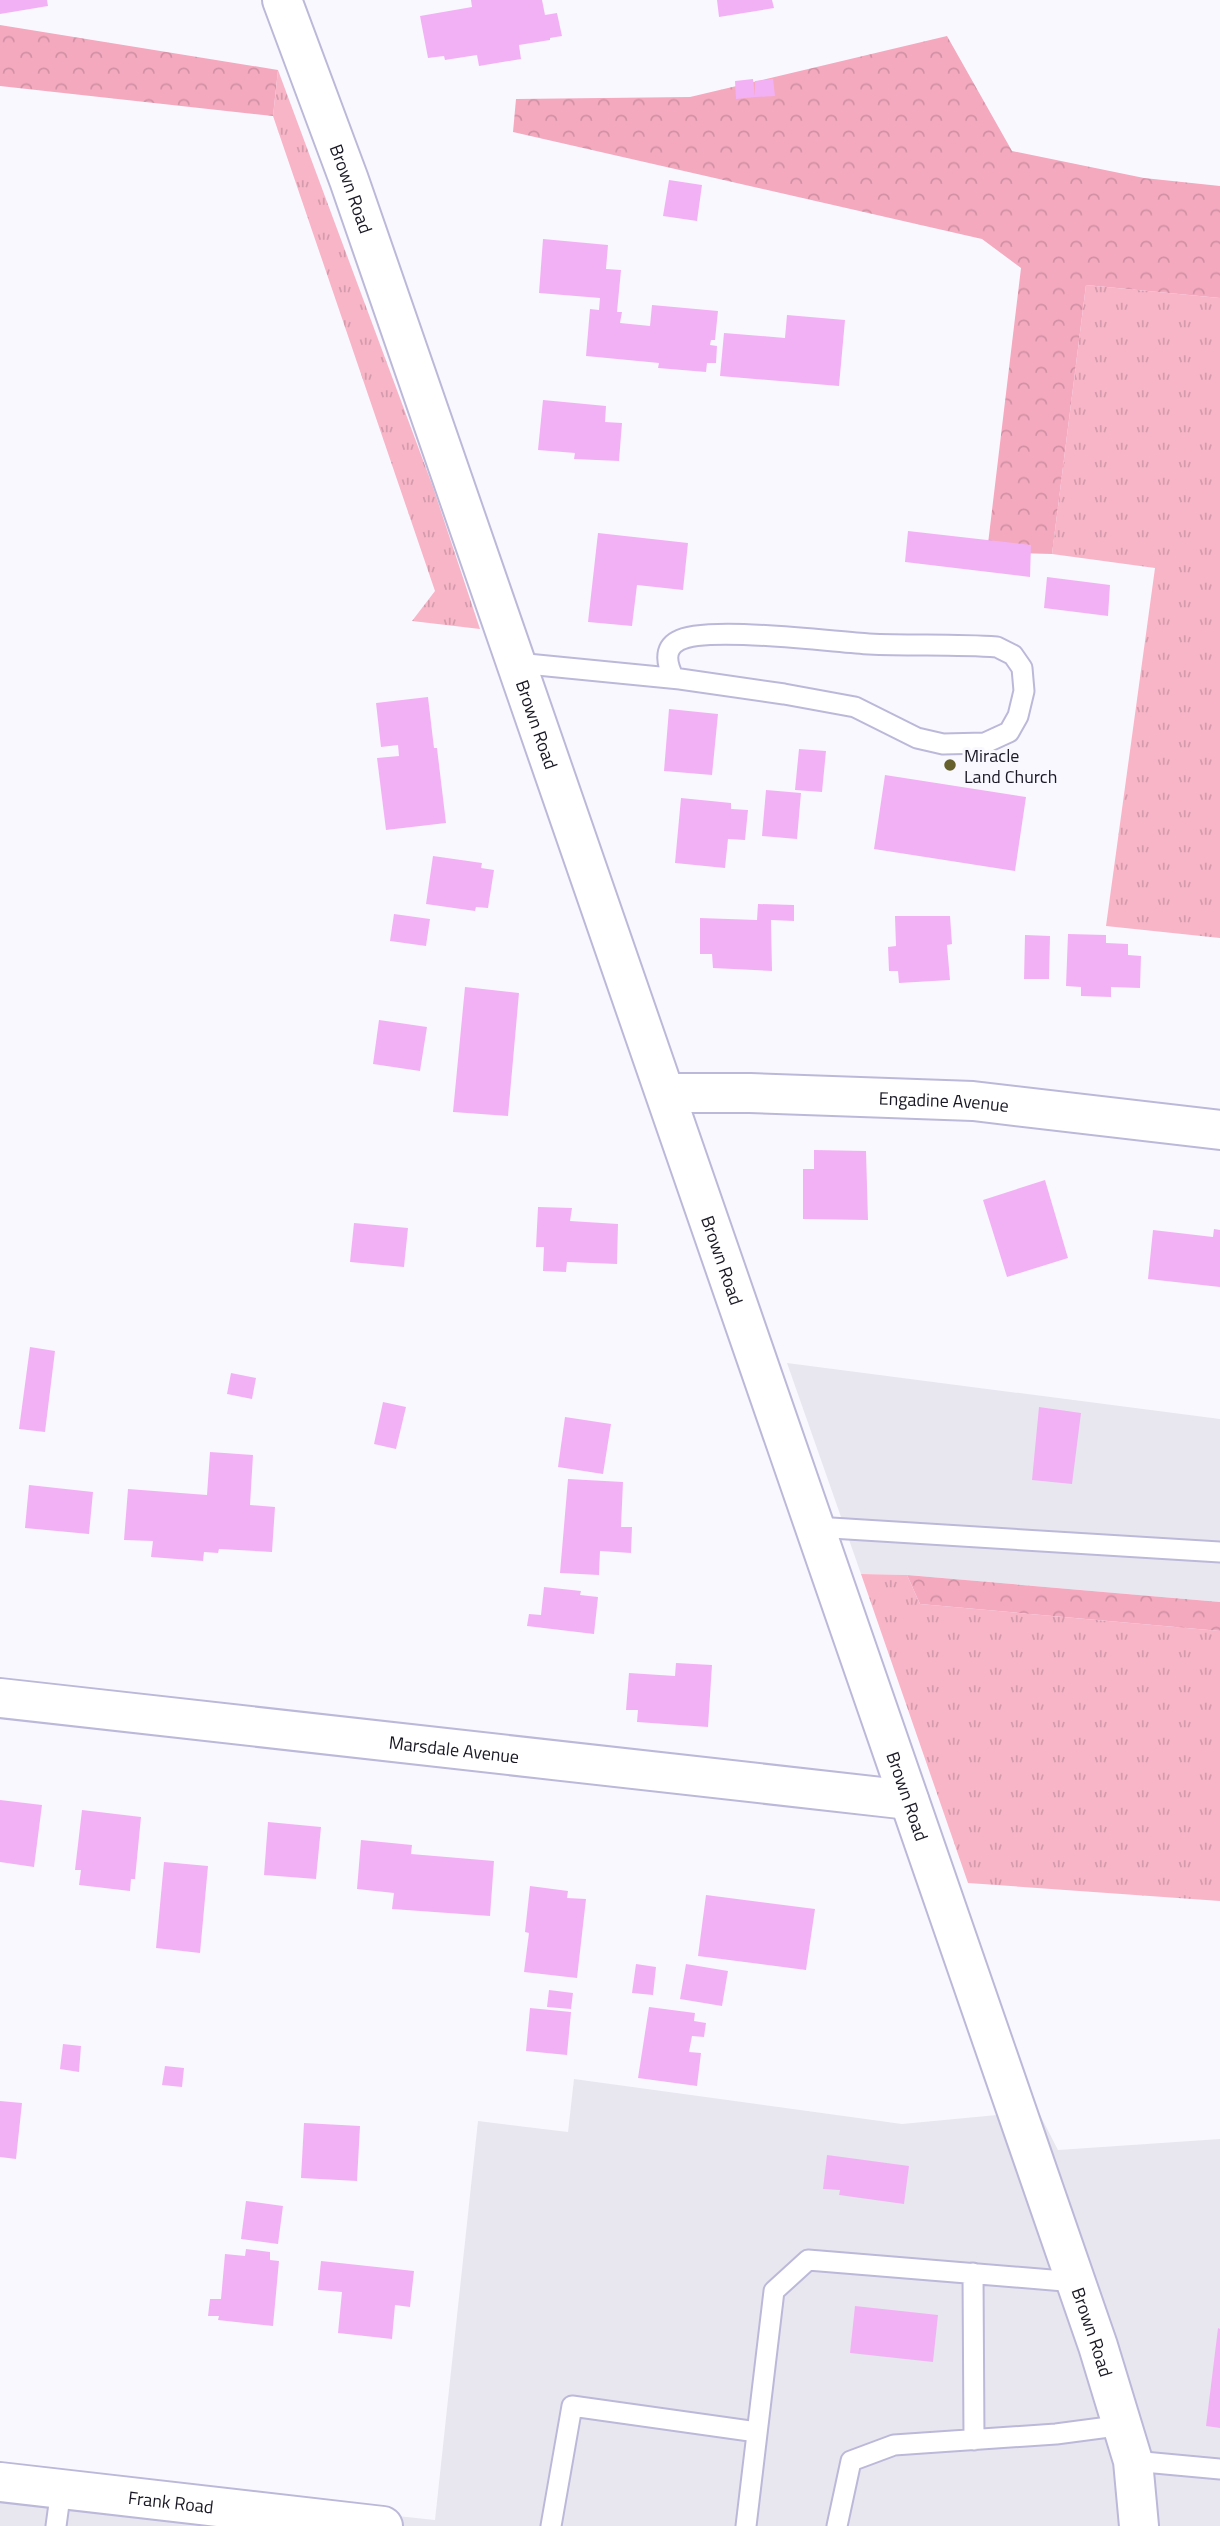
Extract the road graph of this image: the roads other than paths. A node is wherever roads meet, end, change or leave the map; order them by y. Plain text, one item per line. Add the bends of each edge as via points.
1 (282, 0) edge
2 (517, 663) junction
3 (674, 678) junction
4 (666, 1093) junction
5 (1220, 1130) edge
6 (816, 1527) junction
7 (1220, 1552) edge
8 (0, 1698) edge
9 (909, 1800) junction
10 (973, 2273) junction
11 (1076, 2282) junction
12 (757, 2432) junction
13 (974, 2440) junction
14 (1128, 2443) junction
15 (1220, 2469) edge
16 (0, 2482) edge
17 (61, 2488) junction
18 (370, 2525) edge
19 (56, 2526) edge
20 (551, 2526) edge
21 (746, 2526) edge
22 (837, 2526) edge
23 (1139, 2526) edge

1 - 2 main road, Brown Road
2 - 3 lane
2 - 4 main road, Brown Road
3 - 3 lane via 855,707 917,738 943,744 985,743 1009,732 1024,691 1022,668 1013,655 997,647 758,636 703,635 677,641 670,646 667,662
4 - 5 main road, Engadine Avenue via 972,1101
4 - 6 main road, Brown Road
6 - 7 lane
6 - 9 main road, Brown Road
8 - 9 main road, Marsdale Avenue
9 - 11 main road, Brown Road
10 - 11 lane
10 - 12 lane via 808,2260 774,2291
10 - 13 lane
11 - 14 main road, Brown Road
12 - 20 lane via 572,2406
12 - 21 lane
13 - 14 lane via 1056,2434
13 - 22 lane via 894,2445 851,2462
14 - 15 lane
14 - 23 main road, Brown Road
16 - 17 main road, Frank Road
17 - 18 main road, Frank Road
17 - 19 lane

